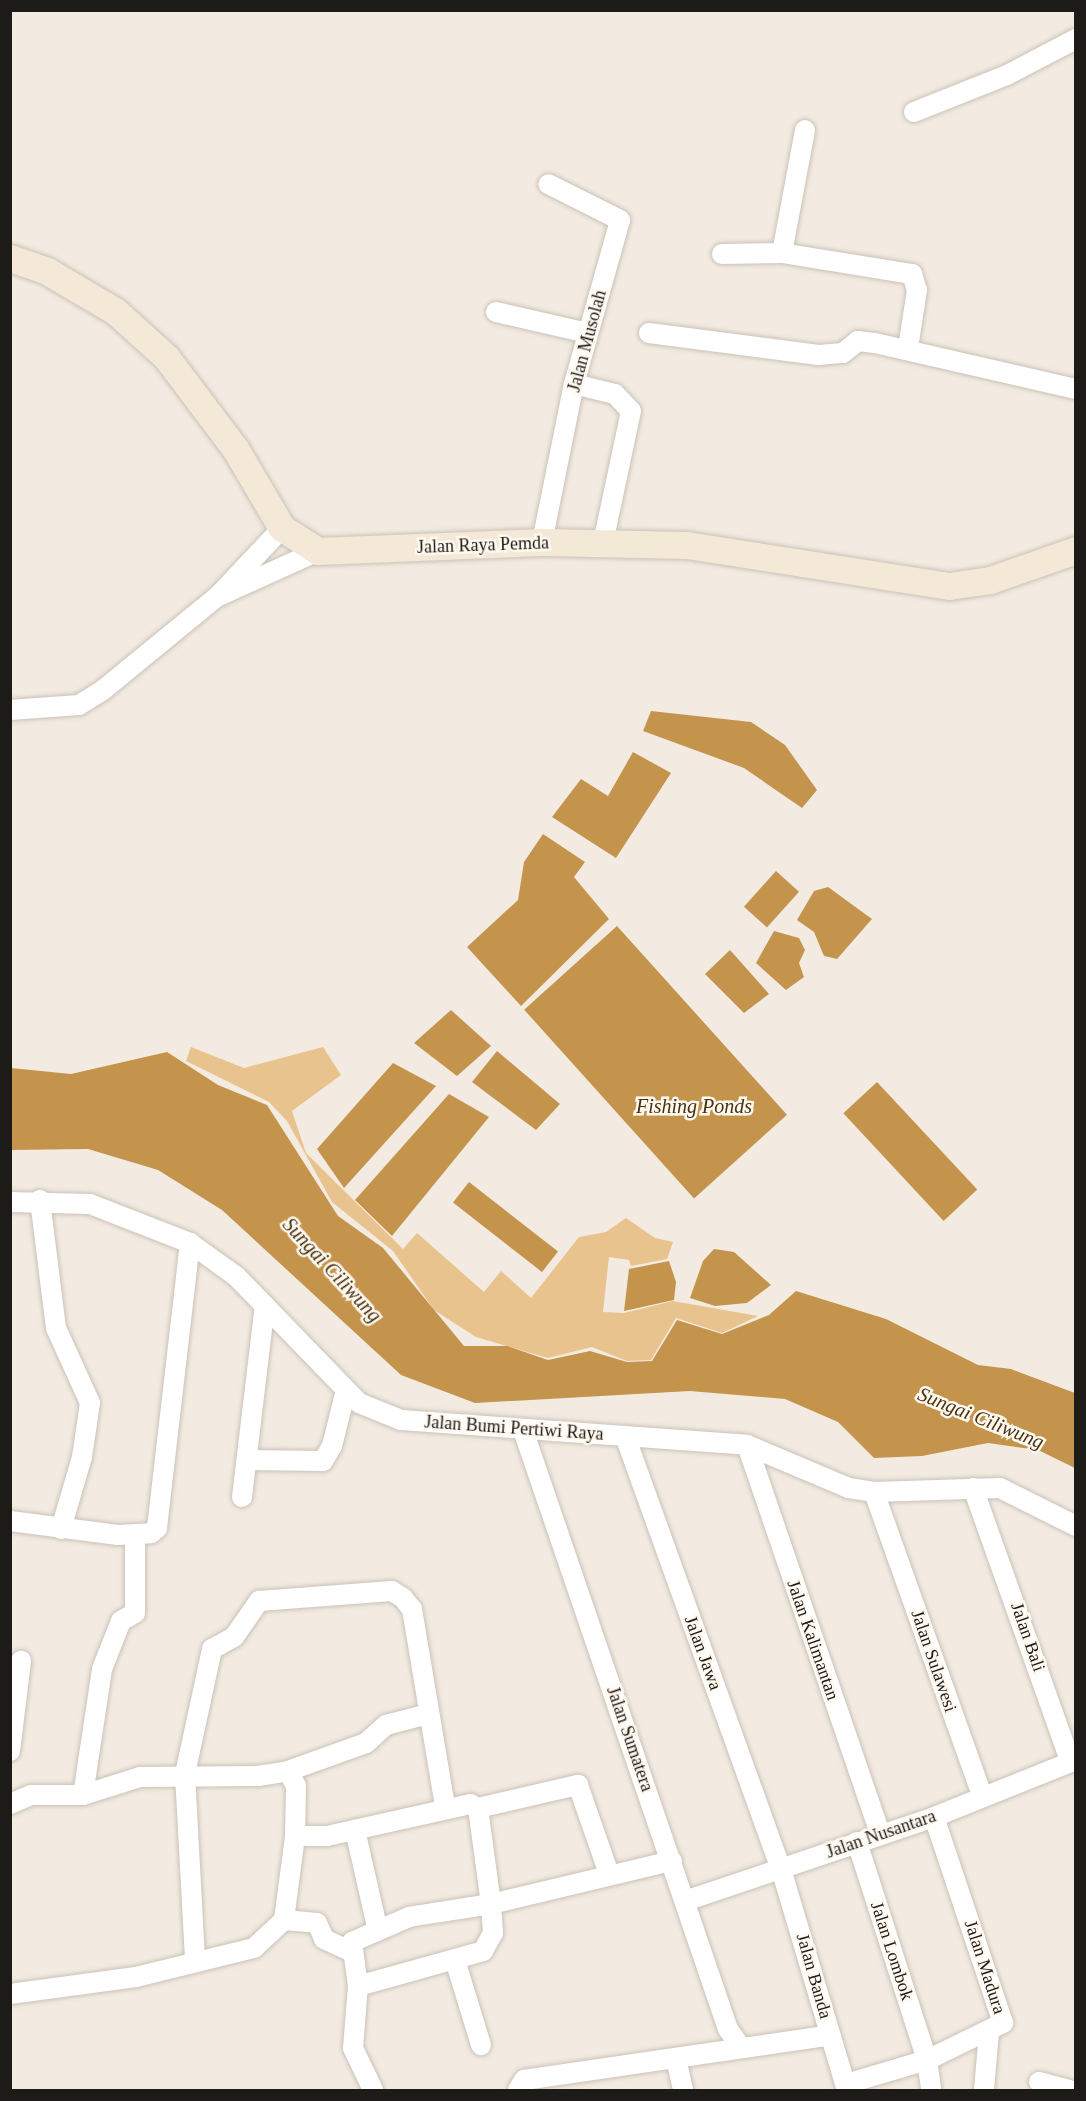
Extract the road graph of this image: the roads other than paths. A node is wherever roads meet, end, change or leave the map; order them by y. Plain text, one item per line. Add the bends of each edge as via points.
1 (1076, 39) edge
2 (914, 112) dead end
3 (805, 130) dead end
4 (548, 184) dead end
5 (782, 253) junction
6 (722, 254) dead end
7 (10, 258) edge
8 (496, 312) dead end
9 (588, 333) junction
10 (649, 333) dead end
11 (908, 348) junction
12 (574, 384) junction
13 (1076, 389) edge
14 (282, 528) junction
15 (542, 542) junction
16 (603, 543) junction
17 (1076, 550) edge
18 (318, 551) junction
19 (218, 596) junction
20 (10, 710) edge
21 (40, 1200) junction
22 (10, 1202) edge
23 (190, 1243) junction
24 (265, 1305) junction
25 (346, 1390) junction
26 (523, 1430) junction
27 (625, 1436) junction
28 (747, 1445) junction
29 (247, 1460) junction
30 (973, 1488) junction
31 (874, 1492) junction
32 (242, 1497) dead end
33 (10, 1521) edge
34 (1076, 1526) edge
35 (61, 1529) junction
36 (135, 1535) junction
37 (21, 1661) dead end
38 (428, 1714) junction
39 (10, 1751) edge
40 (1073, 1760) edge
41 (288, 1771) junction
42 (185, 1774) junction
43 (83, 1795) junction
44 (982, 1796) junction
45 (10, 1804) edge
46 (445, 1806) junction
47 (478, 1808) junction
48 (934, 1817) junction
49 (355, 1830) junction
50 (880, 1834) junction
51 (295, 1836) junction
52 (857, 1842) junction
53 (672, 1861) junction
54 (781, 1869) junction
55 (609, 1874) junction
56 (685, 1901) junction
57 (490, 1904) junction
58 (284, 1920) junction
59 (377, 1927) junction
60 (350, 1951) junction
61 (195, 1959) junction
62 (455, 1960) junction
63 (358, 1986) junction
64 (10, 1994) edge
65 (988, 2032) junction
66 (831, 2035) junction
67 (481, 2045) dead end
68 (740, 2046) junction
69 (676, 2060) junction
70 (927, 2060) junction
71 (597, 2081) edge
72 (1039, 2082) dead end
73 (846, 2087) edge
74 (518, 2088) edge
75 (373, 2091) edge
76 (683, 2091) edge
77 (931, 2091) edge
78 (984, 2091) edge
79 (1069, 2091) edge

1 - 2 street via 1007,75
3 - 5 street
4 - 9 street, Jalan Musolah via 620,220
5 - 6 street
5 - 11 street via 912,274 917,290
7 - 14 main road via 47,271 115,311 166,357 236,450
8 - 9 street
9 - 12 street, Jalan Musolah
10 - 11 street via 819,355 843,354 858,342
11 - 13 street
12 - 15 street, Jalan Musolah
12 - 16 street via 615,394 631,411
14 - 18 main road
14 - 19 street
15 - 16 main road, Jalan Raya Pemda
15 - 18 main road, Jalan Raya Pemda
16 - 17 main road, Jalan Raya Pemda via 687,545 949,586 990,580
18 - 19 street
19 - 20 street via 79,705
21 - 22 street, Jalan Bumi Pertiwi Raya
21 - 23 street, Jalan Bumi Pertiwi Raya via 111,1209
21 - 35 street via 56,1328 90,1403 82,1457
23 - 24 street, Jalan Bumi Pertiwi Raya
23 - 36 street via 160,1516 151,1533
24 - 25 street, Jalan Bumi Pertiwi Raya
24 - 29 street
25 - 26 street, Jalan Bumi Pertiwi Raya via 359,1403 401,1420
25 - 29 street via 332,1446 323,1461
26 - 27 street, Jalan Bumi Pertiwi Raya
26 - 53 street, Jalan Sumatera
27 - 28 street, Jalan Bumi Pertiwi Raya
27 - 54 street, Jalan Jawa
28 - 31 street, Jalan Bumi Pertiwi Raya via 849,1488
28 - 50 street, Jalan Kalimantan
29 - 32 street
30 - 31 street, Jalan Bumi Pertiwi Raya
30 - 34 street, Jalan Bumi Pertiwi Raya via 1013,1491
30 - 40 street, Jalan Bali via 986,1513
31 - 44 street, Jalan Sulawesi
33 - 35 street
35 - 36 street
36 - 43 street via 135,1613 121,1621 102,1669
37 - 39 street
38 - 41 street via 386,1725 366,1743
38 - 42 street via 412,1609 398,1594 259,1602 234,1637 212,1649
38 - 46 street
40 - 44 street, Jalan Nusantara
41 - 42 street via 249,1777
41 - 51 street via 297,1786
42 - 43 street via 140,1777
42 - 61 street
43 - 45 street via 31,1795
44 - 48 street, Jalan Nusantara
46 - 47 street
46 - 49 street
47 - 55 street via 578,1785
47 - 57 street
48 - 50 street, Jalan Nusantara
48 - 65 street, Jalan Madura via 1003,2016 1001,2027
49 - 51 street
49 - 59 street
50 - 52 street, Jalan Nusantara
51 - 58 street
52 - 54 street, Jalan Nusantara
52 - 70 street, Jalan Lombok
53 - 55 street
53 - 56 street, Jalan Sumatera
54 - 56 street, Jalan Nusantara
54 - 66 street, Jalan Banda
55 - 57 street
56 - 68 street, Jalan Sumatera via 728,2029
57 - 59 street
57 - 62 street via 490,1945
58 - 60 street via 317,1923 324,1939
58 - 61 street via 254,1948
59 - 60 street via 356,1936
60 - 63 street
61 - 64 street via 136,1977
62 - 63 street
62 - 67 street
63 - 75 street via 353,2048
65 - 70 street, Jalan Madura
65 - 78 street
66 - 68 street
66 - 73 street, Jalan Banda
68 - 69 street
69 - 71 street
69 - 76 street
70 - 73 street, Jalan Madura
70 - 77 street, Jalan Lombok
71 - 74 street via 524,2080
72 - 79 street

